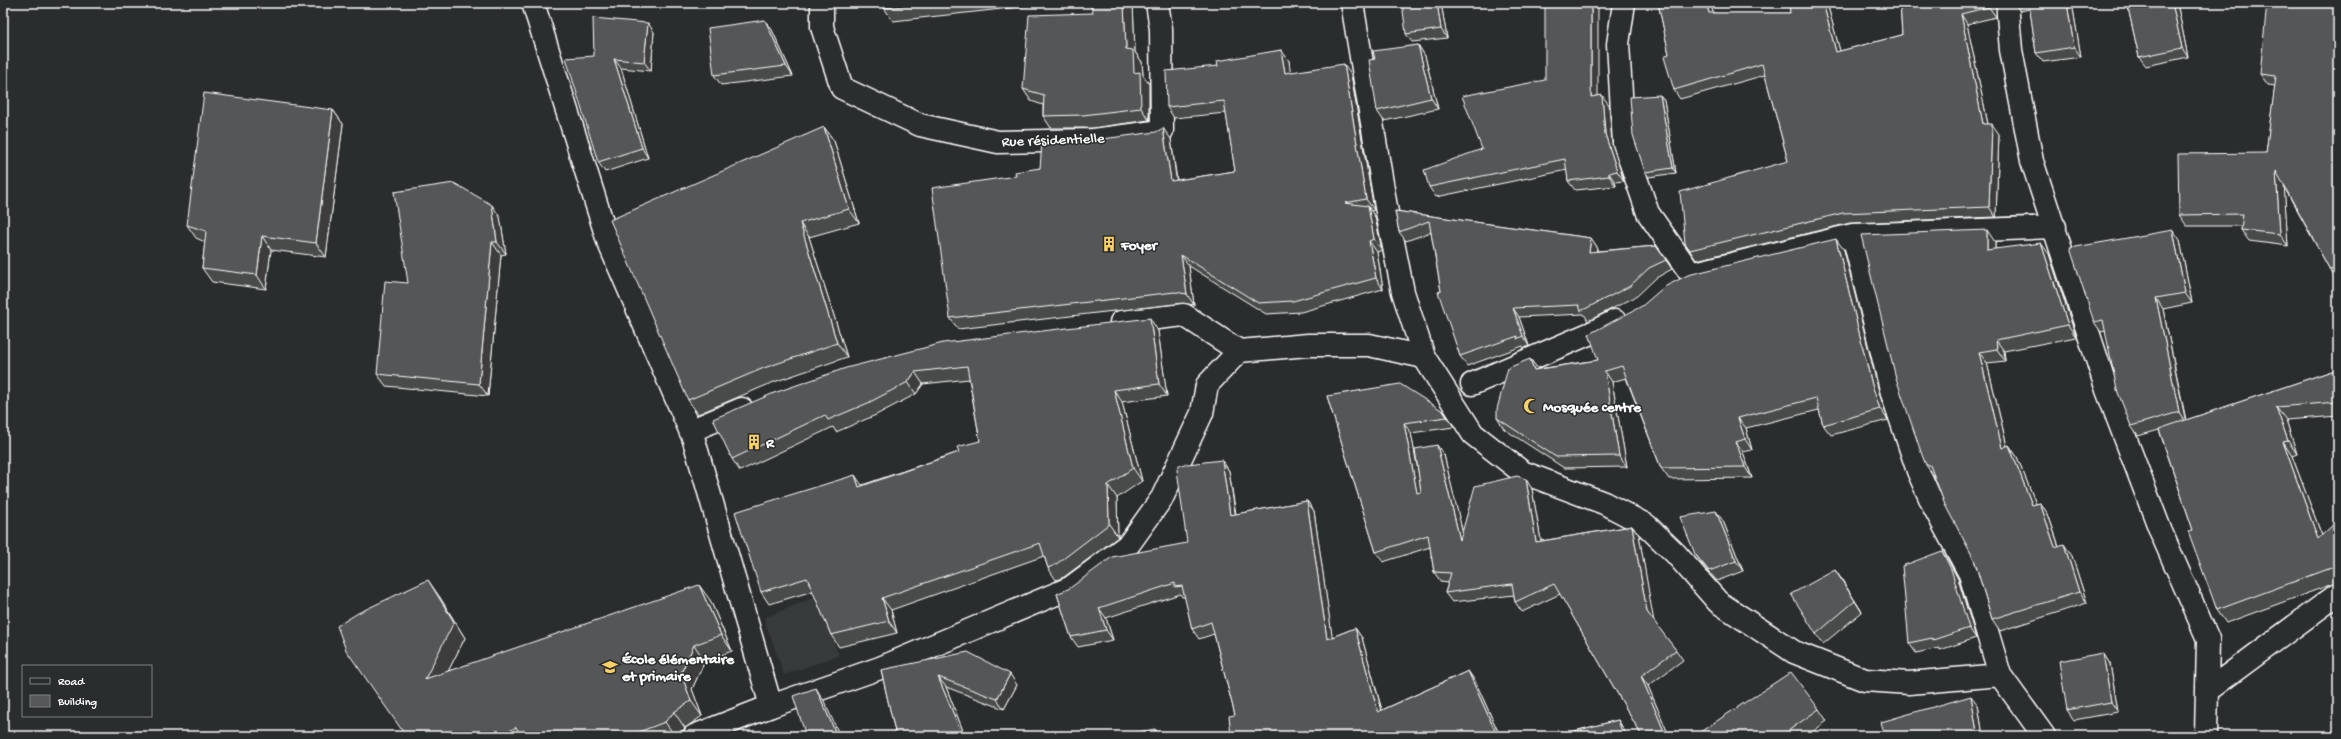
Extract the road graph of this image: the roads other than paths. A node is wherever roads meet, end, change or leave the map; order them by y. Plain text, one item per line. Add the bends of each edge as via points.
1 (532, 3) edge
2 (822, 3) edge
3 (1157, 3) edge
4 (1624, 3) edge
5 (2006, 3) edge
6 (1358, 6) edge
7 (2055, 227) junction
8 (1853, 235) junction
9 (1691, 274) junction
10 (1671, 284) edge
11 (1631, 313) edge
12 (1097, 325) edge
13 (1239, 351) junction
14 (1424, 357) junction
15 (1472, 384) dead end
16 (763, 400) edge
17 (690, 431) junction
18 (2338, 594) edge
19 (2000, 675) junction
20 (2207, 691) junction
21 (770, 706) junction
22 (694, 736) edge
23 (2044, 736) edge
24 (2206, 736) edge

1 - 17 street via 608,241
2 - 3 street, Rue résidentielle via 822,27 842,88 920,125 998,142 1093,140 1162,131 1161,29
4 - 9 street via 1618,44 1624,143 1648,212
5 - 7 street via 2011,50 2032,162
6 - 14 street via 1386,207 1403,292
7 - 8 street
7 - 20 street via 2107,390 2161,532 2208,639
8 - 9 street
8 - 19 street via 1892,393 1934,507 1970,574 1990,649
9 - 10 street
11 - 15 street
12 - 13 street via 1184,315
13 - 14 street via 1308,345 1369,345
13 - 21 street via 1206,385 1202,413 1162,498 1129,544 1070,588 880,668
14 - 19 street via 1473,434 1522,472 1604,503 1646,525 1676,554 1718,602 1794,652 1866,680 1908,683
16 - 17 street
17 - 21 street
18 - 20 street
19 - 23 street
20 - 24 street
21 - 22 street

